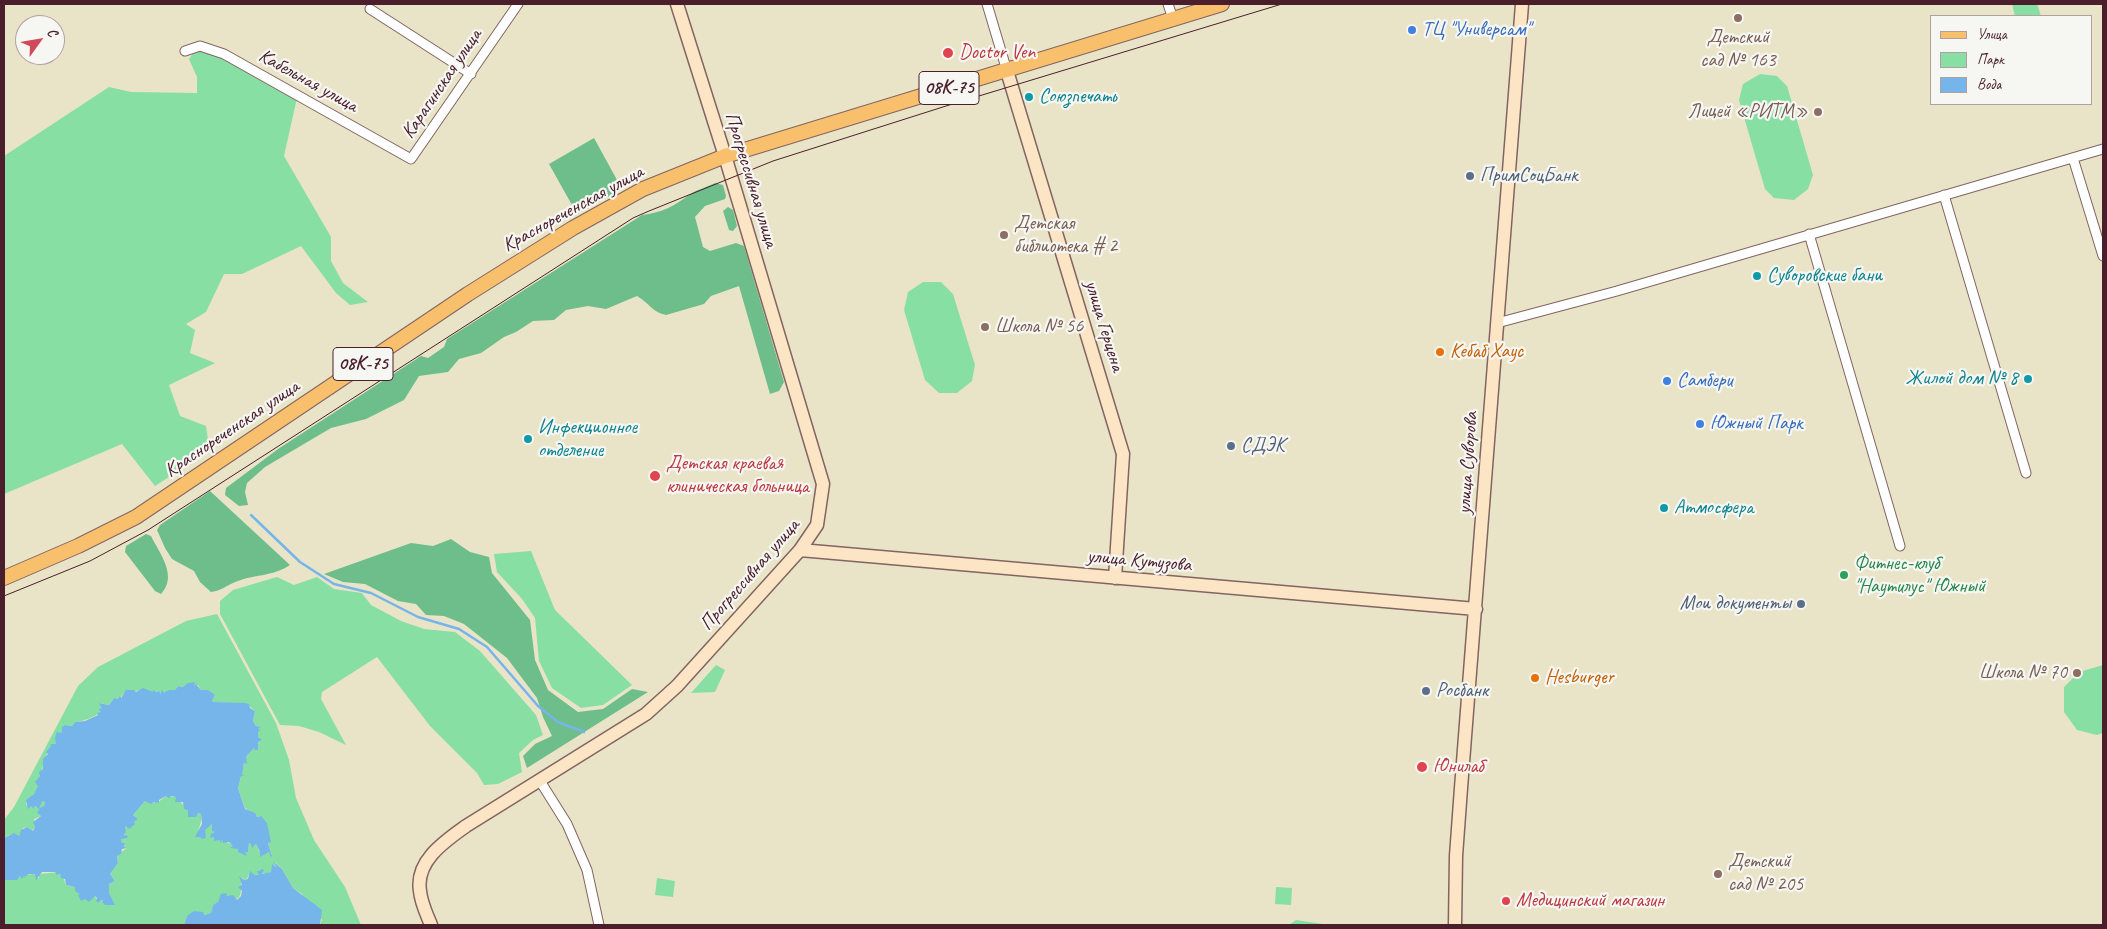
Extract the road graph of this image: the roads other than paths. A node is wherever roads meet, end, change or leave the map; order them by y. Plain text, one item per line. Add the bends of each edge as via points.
1 (516, 4) edge
2 (677, 4) edge
3 (987, 4) edge
4 (1168, 4) edge
5 (1222, 4) edge
6 (1522, 4) edge
7 (370, 9) dead end
8 (1173, 19) junction
9 (185, 51) dead end
10 (1007, 71) junction
11 (471, 74) junction
12 (2103, 149) edge
13 (725, 156) junction
14 (2074, 158) junction
15 (411, 159) joint
16 (1944, 195) junction
17 (1809, 234) junction
18 (2103, 256) edge
19 (1497, 324) junction
20 (2026, 473) dead end
21 (1900, 546) dead end
22 (800, 550) junction
23 (1115, 578) junction
24 (7, 579) edge
25 (1476, 609) junction
26 (540, 781) junction
27 (431, 925) edge
28 (598, 925) edge
29 (1455, 925) edge

1 - 11 street, Карагинская улица
2 - 13 street, Прогрессивная улица
3 - 10 street, улица Герцена
4 - 8 street
5 - 8 main road, Краснореченская улица / 08К-75
6 - 19 street, улица Суворова
7 - 11 street
8 - 10 main road, Краснореченская улица / 08К-75
9 - 15 street, Кабельная улица via 200,46 224,54
10 - 13 main road, Краснореченская улица / 08К-75
10 - 23 street, улица Герцена via 1123,454
11 - 15 street, Карагинская улица
12 - 14 street
13 - 22 street, Прогрессивная улица via 823,484 817,525
13 - 24 main road, Краснореченская улица / 08К-75 via 643,190 573,228 438,314 136,517
14 - 16 street
14 - 18 street
16 - 17 street
16 - 20 street
17 - 19 street
17 - 21 street
19 - 25 street, улица Суворова
22 - 23 street, улица Кутузова
22 - 26 street, Прогрессивная улица via 664,698 633,722
23 - 25 street, улица Кутузова
25 - 29 street, улица Суворова via 1457,847
26 - 27 street, Прогрессивная улица via 466,826 432,856 423,868 419,891
26 - 28 street via 567,824 587,870

